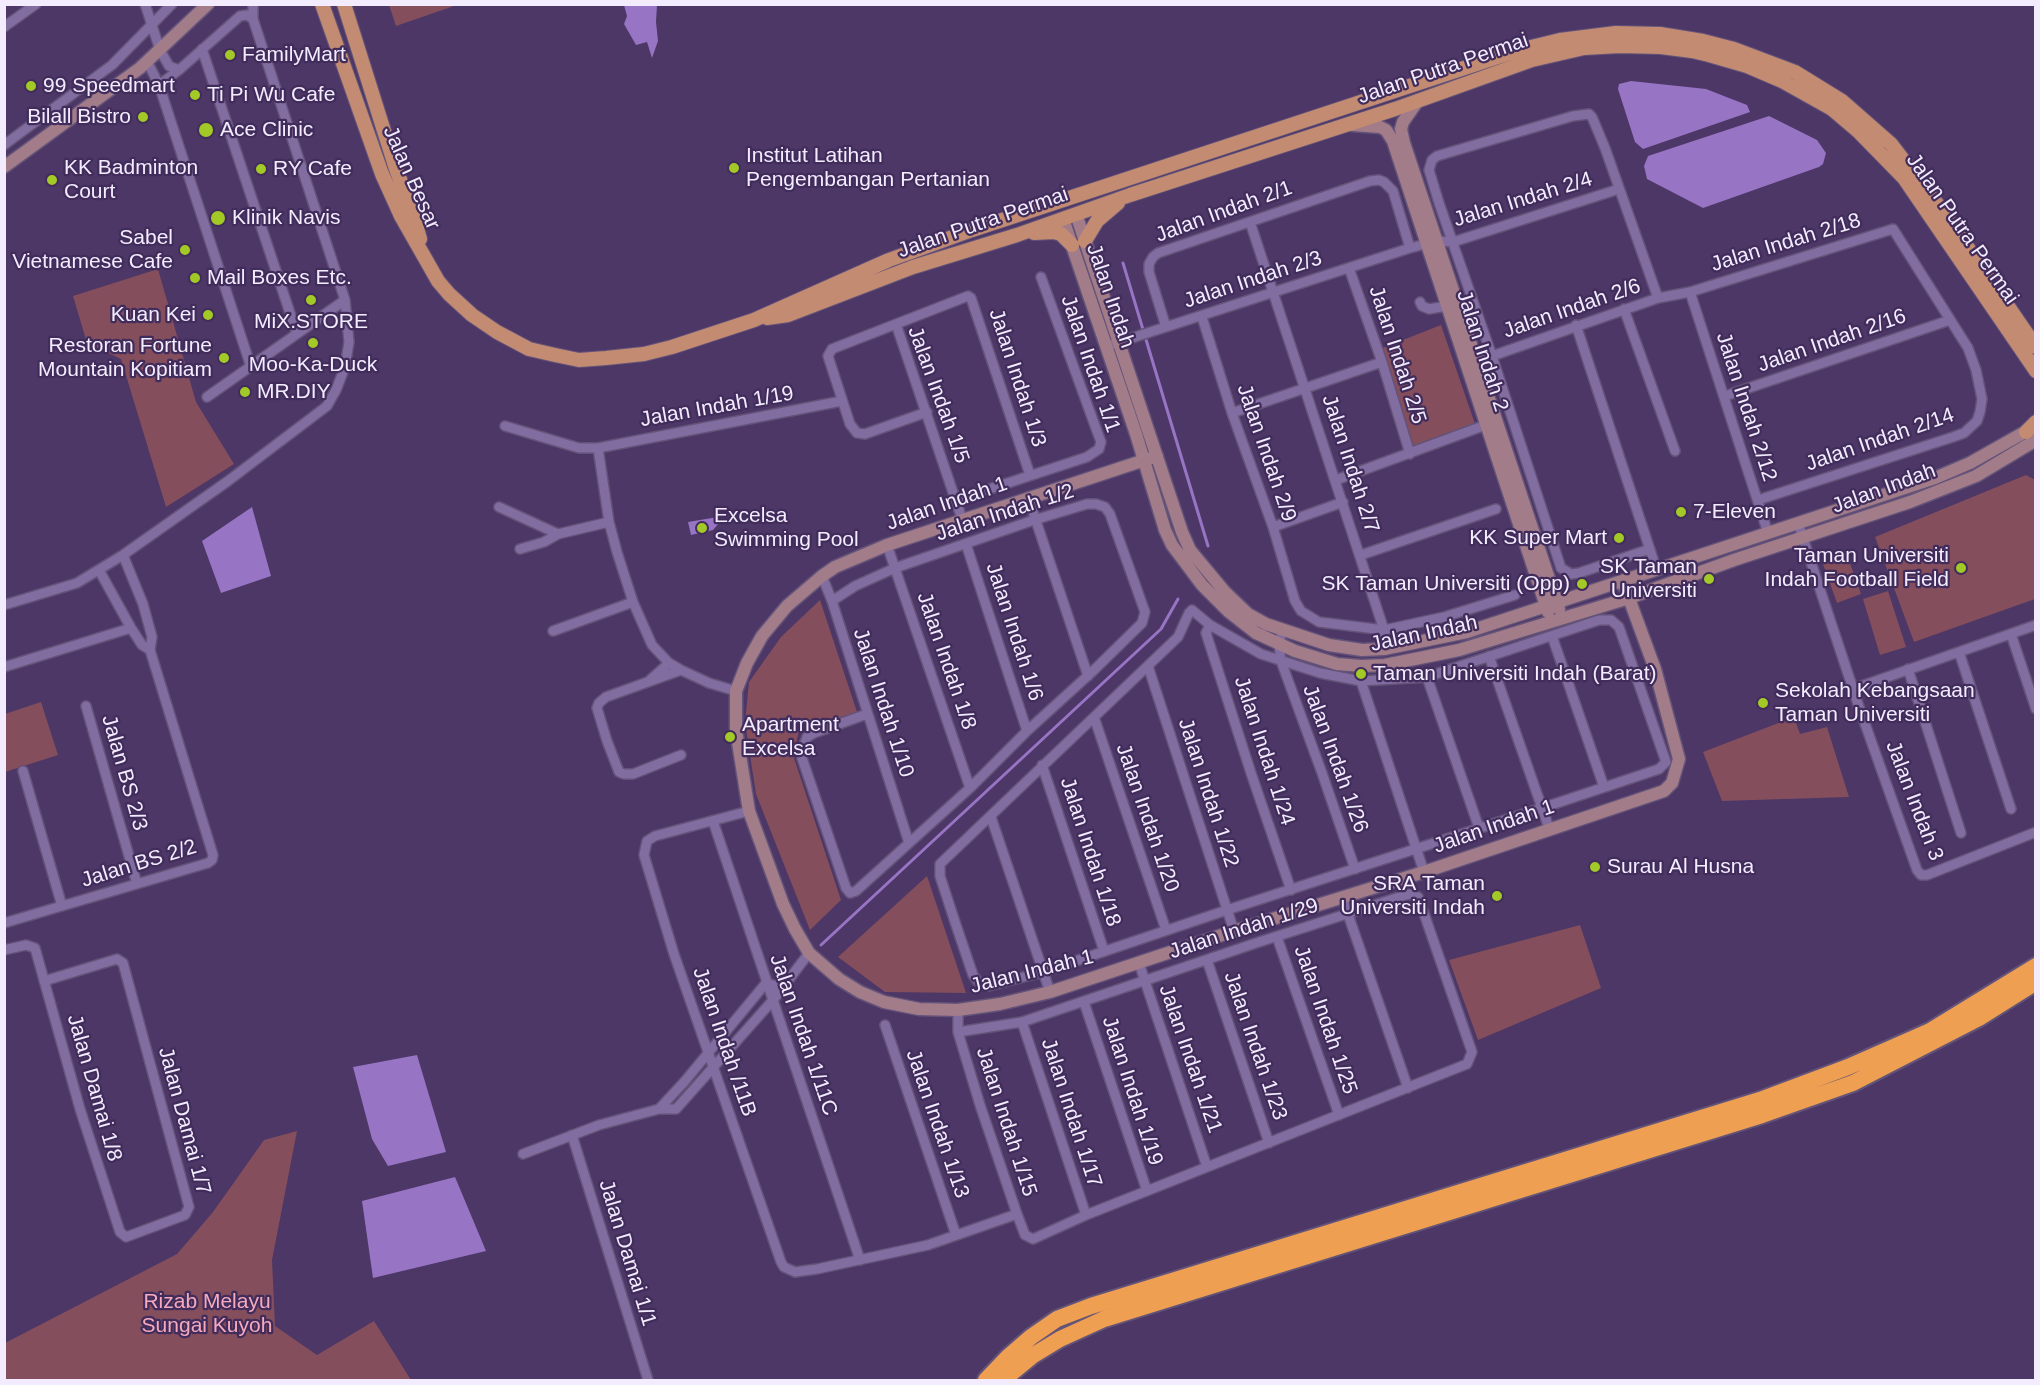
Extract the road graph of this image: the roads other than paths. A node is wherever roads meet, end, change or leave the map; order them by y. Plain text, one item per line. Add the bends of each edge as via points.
1 (36, 4) edge
2 (145, 4) edge
3 (172, 4) edge
4 (208, 4) edge
5 (253, 4) edge
6 (322, 4) edge
7 (344, 4) edge
8 (253, 20) junction
9 (151, 25) junction
10 (5, 26) edge
11 (160, 50) junction
12 (202, 50) junction
13 (147, 61) junction
14 (179, 70) junction
15 (159, 85) junction
16 (1417, 102) junction
17 (1348, 125) junction
18 (4, 145) edge
19 (4, 167) edge
20 (1106, 187) junction
21 (1619, 189) junction
22 (1130, 195) junction
23 (1068, 214) junction
24 (1015, 216) junction
25 (1250, 222) junction
26 (1017, 235) junction
27 (1453, 242) junction
28 (1078, 243) junction
29 (1432, 243) junction
30 (1410, 248) junction
31 (424, 255) junction
32 (1349, 268) junction
33 (1041, 277) dead end
34 (1690, 292) junction
35 (1273, 293) junction
36 (1658, 298) junction
37 (345, 300) junction
38 (1420, 302) dead end
39 (1447, 306) junction
40 (1624, 309) junction
41 (1202, 317) junction
42 (753, 320) junction
43 (1950, 321) junction
44 (896, 324) junction
45 (1576, 326) junction
46 (1166, 327) junction
47 (297, 334) junction
48 (1113, 344) junction
49 (2036, 347) edge
50 (1492, 356) junction
51 (1382, 362) junction
52 (1472, 363) junction
53 (251, 366) junction
54 (2036, 371) edge
55 (1306, 388) junction
56 (1725, 396) junction
57 (207, 398) dead end
58 (842, 401) junction
59 (927, 412) junction
60 (1232, 413) junction
61 (1491, 423) junction
62 (505, 426) dead end
63 (2033, 430) edge
64 (598, 448) junction
65 (1675, 451) dead end
66 (1410, 454) junction
67 (1157, 456) junction
68 (1144, 461) junction
69 (1030, 475) junction
70 (1336, 480) junction
71 (1028, 497) junction
72 (956, 500) junction
73 (1758, 500) junction
74 (1343, 502) junction
75 (499, 507) dead end
76 (1496, 508) dead end
77 (962, 519) junction
78 (1034, 520) junction
79 (609, 522) junction
80 (1797, 523) junction
81 (1273, 527) junction
82 (1768, 533) junction
83 (558, 534) junction
84 (1802, 538) junction
85 (966, 544) junction
86 (887, 545) junction
87 (1729, 546) junction
88 (520, 549) dead end
89 (1650, 549) junction
90 (123, 555) junction
91 (1361, 555) junction
92 (1734, 560) junction
93 (895, 568) junction
94 (99, 570) junction
95 (1657, 571) junction
96 (822, 576) junction
97 (1623, 582) junction
98 (1515, 595) dead end
99 (1629, 598) junction
100 (832, 601) junction
101 (633, 602) junction
102 (4, 605) edge
103 (1552, 605) junction
104 (1557, 620) junction
105 (1210, 625) junction
106 (2036, 626) edge
107 (131, 628) junction
108 (1282, 630) junction
109 (1384, 630) junction
110 (553, 631) dead end
111 (2011, 634) junction
112 (1552, 636) junction
113 (1279, 646) junction
114 (1384, 649) junction
115 (150, 650) junction
116 (1959, 652) junction
117 (1490, 656) junction
118 (1281, 661) junction
119 (669, 663) junction
120 (1148, 666) junction
121 (4, 668) edge
122 (1908, 669) junction
123 (681, 670) junction
124 (1088, 676) junction
125 (1427, 677) junction
126 (1361, 681) junction
127 (646, 683) junction
128 (1853, 689) junction
129 (736, 692) junction
130 (86, 706) dead end
131 (2036, 709) edge
132 (867, 714) junction
133 (1094, 717) junction
134 (1027, 731) junction
135 (681, 755) dead end
136 (1042, 765) junction
137 (23, 771) dead end
138 (1604, 787) junction
139 (970, 788) junction
140 (1542, 808) junction
141 (2011, 809) dead end
142 (749, 811) junction
143 (991, 817) junction
144 (713, 821) junction
145 (1479, 828) junction
146 (1549, 828) junction
147 (2036, 832) edge
148 (1961, 833) dead end
149 (909, 843) junction
150 (1416, 849) junction
151 (1355, 869) junction
152 (1424, 872) junction
153 (137, 884) junction
154 (1291, 890) junction
155 (1342, 897) junction
156 (62, 906) junction
157 (1227, 910) junction
158 (1348, 913) junction
159 (4, 922) edge
160 (1166, 930) junction
161 (1234, 931) junction
162 (1277, 937) junction
163 (4, 950) edge
164 (1104, 951) junction
165 (809, 953) junction
166 (1207, 960) junction
167 (1139, 963) junction
168 (2036, 966) edge
169 (1043, 972) junction
170 (45, 981) junction
171 (1145, 981) junction
172 (2036, 982) edge
173 (766, 983) junction
174 (783, 988) junction
175 (1050, 992) junction
176 (774, 999) junction
177 (1084, 1002) junction
178 (958, 1010) junction
179 (1022, 1022) junction
180 (885, 1025) dead end
181 (958, 1032) junction
182 (709, 1051) junction
183 (715, 1067) junction
184 (1408, 1088) junction
185 (659, 1109) junction
186 (1339, 1115) junction
187 (572, 1135) junction
188 (1269, 1143) junction
189 (523, 1154) dead end
190 (1208, 1167) junction
191 (1147, 1191) junction
192 (1017, 1214) junction
193 (1086, 1215) junction
194 (956, 1235) junction
195 (123, 1236) joint
196 (860, 1260) junction
197 (648, 1380) edge
198 (986, 1380) edge
199 (1003, 1380) edge

1 - 10 street
2 - 9 street
3 - 9 street
4 - 11 street
5 - 8 street
6 - 31 main road, Jalan Besar via 382,174 400,216
7 - 31 main road, Jalan Besar
8 - 12 street via 247,15 240,16
8 - 37 street
9 - 11 street
9 - 18 street via 112,65
11 - 13 street
11 - 14 street via 169,66
12 - 14 street
12 - 47 street
13 - 15 street
13 - 19 street
14 - 15 street
15 - 53 street
16 - 17 main road, Jalan Putra Permai
16 - 29 street, Jalan Indah 2 via 1401,129
16 - 54 main road, Jalan Putra Permai via 1564,51 1620,46 1692,51 1747,66 1782,81 1832,109 1892,164
17 - 22 main road, Jalan Putra Permai
17 - 29 street, Jalan Indah 2 via 1386,130
20 - 23 main road via 1101,193 1073,202
20 - 24 main road, Jalan Putra Permai
20 - 49 main road, Jalan Putra Permai via 1519,50 1587,35 1616,33 1660,34 1703,41 1795,72 1842,101 1891,144
21 - 27 street, Jalan Indah 2/4
21 - 27 street via 1589,114 1437,156 1429,165
21 - 36 street
22 - 23 main road, Jalan Putra Permai
22 - 28 main road via 1097,221
23 - 24 main road
23 - 26 main road, Jalan Putra Permai
23 - 28 street, Jalan Indah
24 - 42 main road, Jalan Putra Permai via 889,260
25 - 30 street, Jalan Indah 2/1 via 1378,180 1393,191
25 - 35 street, Jalan Indah 2/7
25 - 46 street, Jalan Indah 2/1 via 1153,257 1149,272
26 - 28 main road via 1054,232
26 - 42 main road, Jalan Putra Permai via 914,267 788,315
27 - 29 street, Jalan Indah 2/4
27 - 50 street
28 - 48 street, Jalan Indah
29 - 30 street, Jalan Indah 2/4
29 - 39 street, Jalan Indah 2
29 - 52 street, Jalan Indah 2
30 - 32 street, Jalan Indah 2/3
31 - 42 main road, Jalan Putra Permai via 449,294 472,315 529,349 563,357 579,360 644,354
32 - 35 street, Jalan Indah 2/3
32 - 51 street, Jalan Indah 2/5
33 - 69 street, Jalan Indah 1/1 via 1101,442 1099,449 1087,457
34 - 36 street, Jalan Indah 2/6
34 - 43 street, Jalan Indah 2/18 via 1893,229
34 - 56 street, Jalan Indah 2/12
35 - 41 street, Jalan Indah 2/3
35 - 55 street, Jalan Indah 2/7
36 - 40 street, Jalan Indah 2/6
37 - 47 street
37 - 90 street via 349,342 345,366 327,406
38 - 39 street via 1429,309
39 - 52 street, Jalan Indah 2
40 - 45 street, Jalan Indah 2/6
40 - 65 street
41 - 46 street, Jalan Indah 2/3
41 - 60 street, Jalan Indah 2/9
43 - 56 street, Jalan Indah 2/16
43 - 73 street, Jalan Indah 2/14 via 1968,348 1978,376 1982,399 1977,421 1953,437
44 - 58 street, Jalan Indah 1/5 via 832,349 828,362
44 - 59 street, Jalan Indah 1/5
44 - 69 street, Jalan Indah 1/3 via 965,296 971,298
45 - 50 street, Jalan Indah 2/6
45 - 89 street
46 - 48 street, Jalan Indah 2/3
47 - 53 street
48 - 67 street, Jalan Indah
48 - 68 street, Jalan Indah
50 - 52 street, Jalan Indah 2/6
50 - 89 street via 1559,562 1566,572 1579,573
51 - 55 street
51 - 66 street, Jalan Indah 2/5
52 - 61 street, Jalan Indah 2
53 - 57 street
55 - 60 street
55 - 70 street, Jalan Indah 2/7
56 - 73 street, Jalan Indah 2/12
58 - 59 street via 853,430 861,435
58 - 64 street, Jalan Indah 1/19
59 - 72 street, Jalan Indah 1/5
60 - 81 street, Jalan Indah 2/9
61 - 66 street
61 - 103 street, Jalan Indah 2
62 - 64 street, Jalan Indah 1/19 via 579,448
63 - 80 street, Jalan Indah via 1952,472
63 - 84 street, Jalan Indah via 1976,476
64 - 79 street
66 - 70 street
67 - 68 street, Jalan Indah 1
67 - 108 street, Jalan Indah via 1191,550 1248,614
68 - 71 street, Jalan Indah 1
68 - 113 street, Jalan Indah via 1165,530 1183,561 1228,611
69 - 72 street
70 - 74 street, Jalan Indah 2/7
71 - 77 street, Jalan Indah 1
71 - 78 street
72 - 77 street, Jalan Indah 1/5
73 - 82 street, Jalan Indah 2/12
74 - 81 street
74 - 91 street, Jalan Indah 2/7
75 - 83 street
76 - 91 street
77 - 86 street, Jalan Indah 1
78 - 85 street, Jalan Indah 1/2
78 - 124 street
78 - 124 street, Jalan Indah 1/2 via 1087,504 1105,507 1144,612 1142,623
79 - 83 street
79 - 101 street
80 - 82 street, Jalan Indah
80 - 84 street, Jalan Indah 3
81 - 109 street, Jalan Indah 2/9 via 1301,611 1319,622
82 - 87 street, Jalan Indah
83 - 88 street
84 - 92 street, Jalan Indah
84 - 128 street, Jalan Indah 3
85 - 93 street, Jalan Indah 1/2
85 - 134 street, Jalan Indah 1/6
86 - 93 street, Jalan Indah 1/8
86 - 96 street, Jalan Indah 1
87 - 92 street
87 - 95 street, Jalan Indah
89 - 95 street
90 - 94 street
90 - 115 street via 143,604 152,638
91 - 109 street, Jalan Indah 2/7
92 - 99 street, Jalan Indah
93 - 100 street, Jalan Indah 1/2
93 - 139 street, Jalan Indah 1/8
94 - 102 street via 77,583
94 - 107 street
95 - 97 street, Jalan Indah
96 - 100 street, Jalan Indah 1/10
96 - 129 street, Jalan Indah 1 via 787,606 762,636
97 - 99 street, Jalan Indah 1
97 - 103 street, Jalan Indah
98 - 109 street
99 - 104 street, Jalan Indah
99 - 146 street, Jalan Indah 1 via 1676,743 1677,770 1664,791
100 - 132 street, Jalan Indah 1/10
101 - 110 street
101 - 119 street via 652,645
103 - 104 street, Jalan Indah 2
103 - 114 street, Jalan Indah via 1467,632
104 - 113 street, Jalan Indah via 1459,650 1385,664 1337,664
105 - 118 street
105 - 120 street via 1196,611 1190,611 1178,637
105 - 154 street, Jalan Indah 1/24 via 1206,633
106 - 111 street
107 - 115 street
107 - 121 street
108 - 113 street, Jalan Indah 1/26
108 - 114 street, Jalan Indah via 1329,645
109 - 114 street, Jalan Indah 2/7
111 - 116 street
111 - 131 street
112 - 117 street
112 - 138 street
112 - 138 street via 1605,619 1616,622 1665,760 1662,767
113 - 118 street, Jalan Indah 1/26
115 - 153 street, Jalan BS 2/2 via 213,857 208,863
116 - 122 street
116 - 141 street
117 - 125 street
117 - 140 street
118 - 126 street
118 - 151 street, Jalan Indah 1/26
119 - 123 street
119 - 127 street
120 - 133 street
120 - 157 street, Jalan Indah 1/22
122 - 128 street
122 - 148 street
123 - 127 street
123 - 129 street
124 - 134 street
125 - 126 street
125 - 145 street
126 - 150 street
127 - 135 street via 606,698 597,708 616,768 633,774
128 - 147 street, Jalan Indah 3 via 1921,875 1928,876
129 - 142 street, Jalan Indah 1 via 736,730
130 - 153 street, Jalan BS 2/3
132 - 149 street, Jalan Indah 1/10
132 - 149 street via 814,733 807,737 801,751 846,888 850,893 856,891
133 - 136 street
133 - 160 street, Jalan Indah 1/20
134 - 139 street
136 - 143 street
136 - 164 street, Jalan Indah 1/18
137 - 156 street
138 - 140 street
139 - 149 street
140 - 145 street
140 - 146 street
142 - 144 street
142 - 165 street, Jalan Indah 1 via 783,904
143 - 169 street
143 - 169 street via 939,864 973,975 988,986
144 - 173 street, Jalan Indah 1/11C
144 - 182 street, Jalan Indah /11B via 655,836 647,841 644,855
145 - 150 street
146 - 152 street, Jalan Indah 1
150 - 151 street
150 - 152 street
151 - 154 street
152 - 155 street, Jalan Indah 1
153 - 156 street, Jalan BS 2/2
154 - 157 street
155 - 158 street
155 - 161 street, Jalan Indah 1
156 - 159 street, Jalan BS 2/2
157 - 160 street
157 - 161 street, Jalan Indah 1/22
158 - 162 street, Jalan Indah 1/29
158 - 184 street
158 - 184 street, Jalan Indah 1/29 via 1409,894 1418,897 1472,1052 1467,1064
160 - 164 street
161 - 167 street, Jalan Indah 1
162 - 166 street, Jalan Indah 1/29
162 - 186 street, Jalan Indah 1/25
163 - 170 street, Jalan Damai 1/8 via 26,945 35,948
164 - 169 street
165 - 174 street
165 - 178 street, Jalan Indah 1 via 839,979 884,1002 919,1009
166 - 171 street, Jalan Indah 1/29
166 - 188 street, Jalan Indah 1/23
167 - 171 street, Jalan Indah 1/21
167 - 175 street, Jalan Indah 1
168 - 198 highway via 1929,1031 1760,1100 1057,1319 1031,1337
169 - 175 street
170 - 195 street, Jalan Damai 1/8 via 80,1109 117,1228
170 - 195 street, Jalan Damai 1/7 via 117,959 122,960 126,971 189,1207 185,1215
171 - 177 street, Jalan Indah 1/29
171 - 190 street, Jalan Indah 1/21
172 - 199 highway via 1979,1018 1835,1090 1104,1319 1060,1339
173 - 174 street
173 - 176 street, Jalan Indah 1/11C
173 - 182 street
174 - 176 street
175 - 178 street, Jalan Indah 1
176 - 183 street
176 - 196 street, Jalan Indah 1/11C
177 - 179 street, Jalan Indah 1/29
177 - 191 street, Jalan Indah 1/19
178 - 181 street, Jalan Indah 1/15
179 - 181 street, Jalan Indah 1/29
179 - 193 street, Jalan Indah 1/17
180 - 194 street, Jalan Indah 1/13
181 - 192 street, Jalan Indah 1/15
182 - 183 street, Jalan Indah /11B
182 - 185 street
183 - 185 street via 676,1108
183 - 196 street, Jalan Indah /11B via 781,1262 789,1270 802,1272
184 - 186 street
185 - 187 street
186 - 188 street
187 - 189 street
187 - 197 street, Jalan Damai 1/1
188 - 190 street
190 - 191 street
191 - 193 street
192 - 193 street, Jalan Indah 1/15 via 1026,1235 1033,1239
192 - 194 street
194 - 196 street

